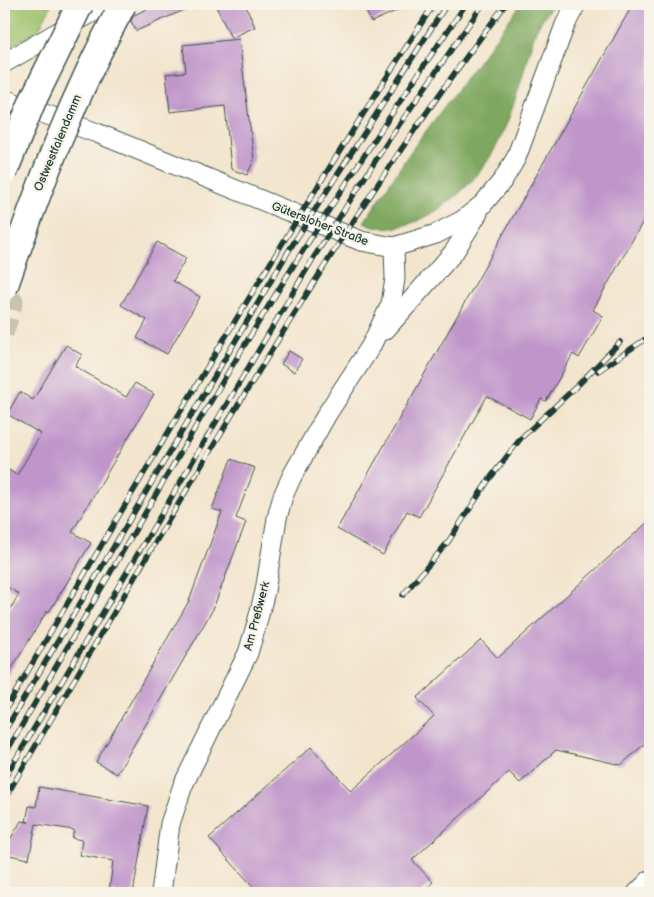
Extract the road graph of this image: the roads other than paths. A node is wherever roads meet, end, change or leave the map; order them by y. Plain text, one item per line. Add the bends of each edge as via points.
1 (80, 4) edge
2 (112, 4) edge
3 (123, 4) edge
4 (576, 4) edge
5 (4, 63) edge
6 (4, 99) edge
7 (4, 172) edge
8 (483, 204) junction
9 (394, 247) junction
10 (4, 288) edge
11 (371, 346) junction
12 (650, 880) edge
13 (161, 893) edge
14 (637, 893) edge

1 - 7 highway, bridge via 33,100
2 - 5 street
3 - 10 highway, Ostwestfalendamm, bridge via 70,111
4 - 8 street, Gütersloher Straße via 565,25 516,158
6 - 9 street, Gütersloher Straße via 97,133 361,242
8 - 9 street, Gütersloher Straße via 463,220 436,234
8 - 11 street, Am Preßwerk via 454,252
9 - 11 street, Am Preßwerk via 395,279 391,304
11 - 13 street, Am Preßwerk via 327,414 283,496 265,591 248,653 183,785 170,824
12 - 14 street

